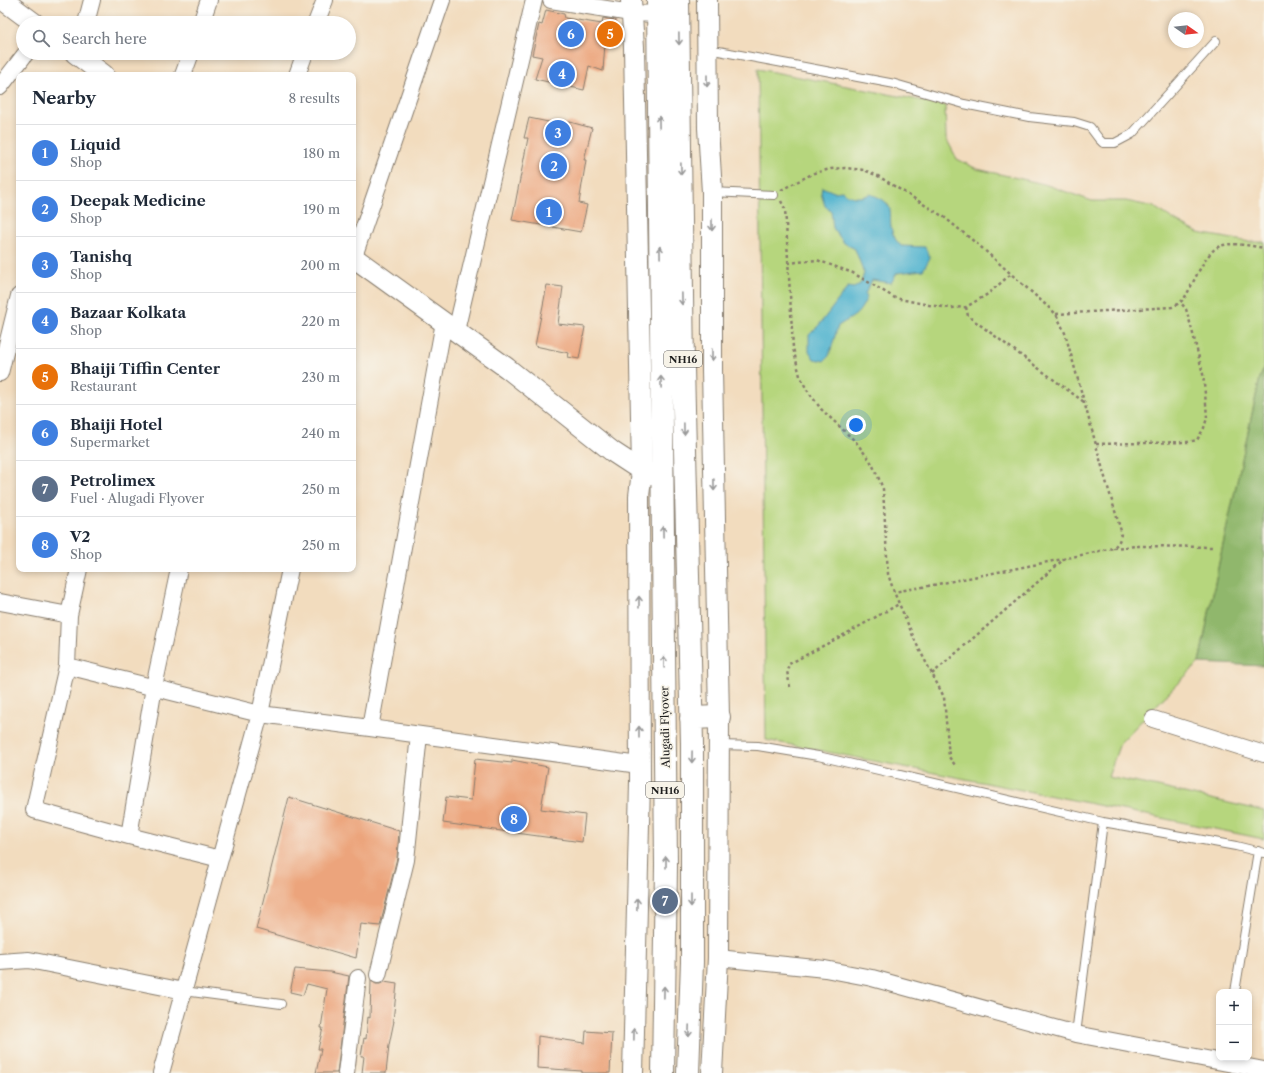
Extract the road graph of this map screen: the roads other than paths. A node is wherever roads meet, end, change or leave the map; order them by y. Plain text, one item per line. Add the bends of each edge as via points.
1 (3, 0) edge
2 (92, 0) edge
3 (209, 0) edge
4 (442, 0) edge
5 (534, 0) edge
6 (551, 0) edge
7 (678, 0) edge
8 (707, 0) edge
9 (320, 1) edge
10 (631, 7) edge
11 (658, 7) edge
12 (25, 16) edge
13 (88, 16) edge
14 (203, 16) edge
15 (317, 16) edge
16 (1216, 41) dead end
17 (707, 48) junction
18 (21, 60) edge
19 (85, 60) edge
20 (189, 60) edge
21 (302, 60) edge
22 (100, 72) edge
23 (185, 72) edge
24 (298, 72) edge
25 (0, 87) edge
26 (712, 192) junction
27 (774, 195) road end
28 (356, 249) edge
29 (356, 260) edge
30 (16, 308) edge
31 (450, 326) junction
32 (0, 373) edge
33 (652, 474) junction
34 (78, 572) edge
35 (178, 572) edge
36 (289, 572) edge
37 (0, 602) edge
38 (69, 615) junction
39 (67, 666) junction
40 (154, 687) junction
41 (260, 714) junction
42 (719, 717) junction
43 (691, 718) junction
44 (1153, 719) dead end
45 (370, 728) junction
46 (419, 735) junction
47 (718, 745) junction
48 (1264, 754) edge
49 (639, 765) junction
50 (1103, 822) junction
51 (129, 836) junction
52 (1261, 852) edge
53 (220, 859) junction
54 (718, 958) junction
55 (0, 962) edge
56 (378, 975) dead end
57 (358, 978) dead end
58 (1236, 989) edge
59 (184, 991) junction
60 (281, 1004) dead end
61 (1076, 1034) junction
62 (1216, 1059) edge
63 (1228, 1061) edge
64 (1264, 1070) edge
65 (162, 1073) edge
66 (346, 1073) edge
67 (633, 1073) edge
68 (662, 1073) edge
69 (688, 1073) edge
70 (712, 1073) edge

1 - 12 street
2 - 13 street
3 - 14 street
4 - 28 street
5 - 31 street
6 - 10 street
7 -> 43 highway, NH16
8 - 17 street
9 - 15 street
10 - 11 street
10 - 33 street
33 -> 11 highway, NH16
16 - 17 lane via 1132,134 1115,143 1103,143 1090,127 1074,122 1029,117 964,104 895,84
17 -> 26 street
18 - 25 street
19 - 22 street
20 - 23 street
21 - 24 street
26 - 27 lane
26 -> 42 street via 712,378
29 - 31 street
30 - 32 street
31 - 33 street via 613,452
31 - 45 street
49 -> 33 street via 639,496
68 -> 33 highway, Alugadi Flyover / NH16 via 666,865 662,507
34 - 38 street
35 - 40 street
36 - 41 street
37 - 38 street
38 - 39 street
39 - 40 street
39 - 51 street via 34,810
40 - 41 street
40 - 51 street
41 - 45 street
41 - 53 street
42 - 43 highway
42 - 47 street
43 -> 69 highway, NH16 via 692,962
44 - 48 street
45 - 46 street
46 - 49 street
46 - 56 street via 406,860
47 - 50 lane via 758,746 818,756
47 - 54 street
67 -> 49 street
50 - 52 lane
50 - 61 lane
51 - 53 street
52 - 58 lane
53 - 59 street
54 - 61 street via 825,969 872,978
54 - 70 street
55 - 59 street via 29,960
57 - 66 street
59 - 60 lane
59 - 65 street
61 - 62 street
63 - 64 street

